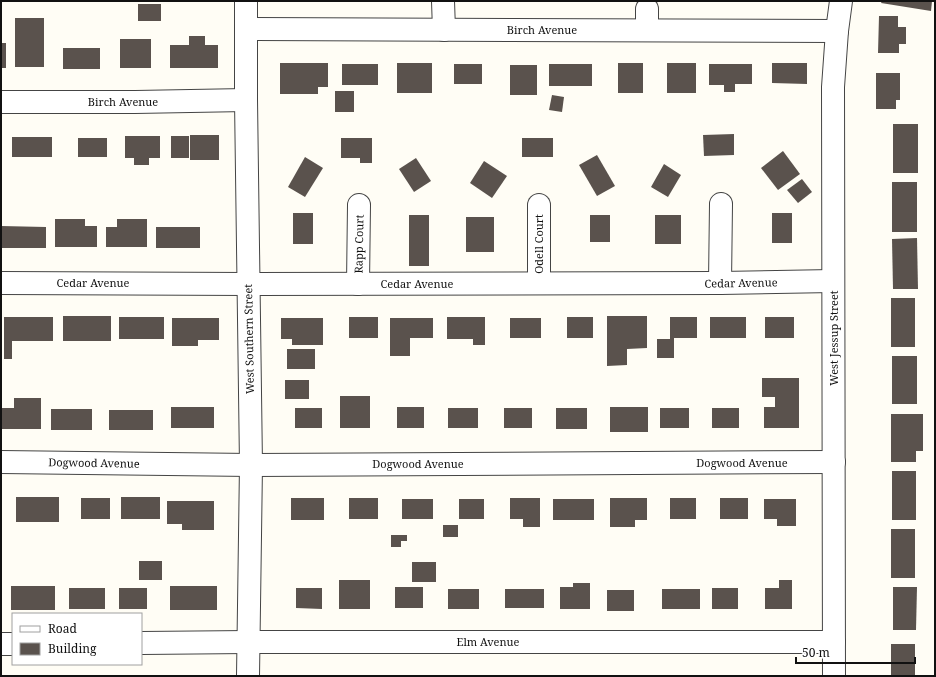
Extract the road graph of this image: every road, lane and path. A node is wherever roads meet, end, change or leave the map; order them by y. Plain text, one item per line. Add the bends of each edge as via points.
1 (246, 1) edge
2 (443, 1) edge
3 (841, 1) edge
4 (246, 29) junction
5 (444, 30) junction
6 (837, 31) junction
7 (246, 100) junction
8 (1, 102) edge
9 (721, 204) dead end
10 (359, 205) dead end
11 (539, 205) dead end
12 (833, 281) junction
13 (1, 283) edge
14 (539, 283) junction
15 (720, 283) junction
16 (249, 284) junction
17 (358, 284) junction
18 (1, 462) edge
19 (834, 462) junction
20 (251, 465) junction
21 (248, 642) junction
22 (834, 642) junction
23 (142, 643) edge
24 (1, 644) edge
25 (12, 644) edge
26 (248, 676) edge
27 (834, 676) edge

1 - 4 street, West Southern Street
2 - 5 street
3 - 6 street, West Jessup Street
4 - 5 street, Birch Avenue
4 - 7 street, West Southern Street
5 - 6 street, Birch Avenue via 647,20
6 - 12 street, West Jessup Street via 833,87
7 - 8 street, Birch Avenue
7 - 16 street, West Southern Street
9 - 15 street
10 - 17 street, Rapp Court
11 - 14 street, Odell Court
12 - 15 street, Cedar Avenue
12 - 19 street, West Jessup Street
13 - 16 street, Cedar Avenue
14 - 15 street, Cedar Avenue
14 - 17 street, Cedar Avenue
16 - 17 street, Cedar Avenue
16 - 20 street, West Southern Street
18 - 20 street, Dogwood Avenue
19 - 20 street, Dogwood Avenue
19 - 22 street, West Jessup Street
20 - 21 street, West Southern Street
21 - 22 street, Elm Avenue
21 - 23 street, Elm Avenue
21 - 26 street, West Southern Street
22 - 27 street, West Jessup Street
24 - 25 street

